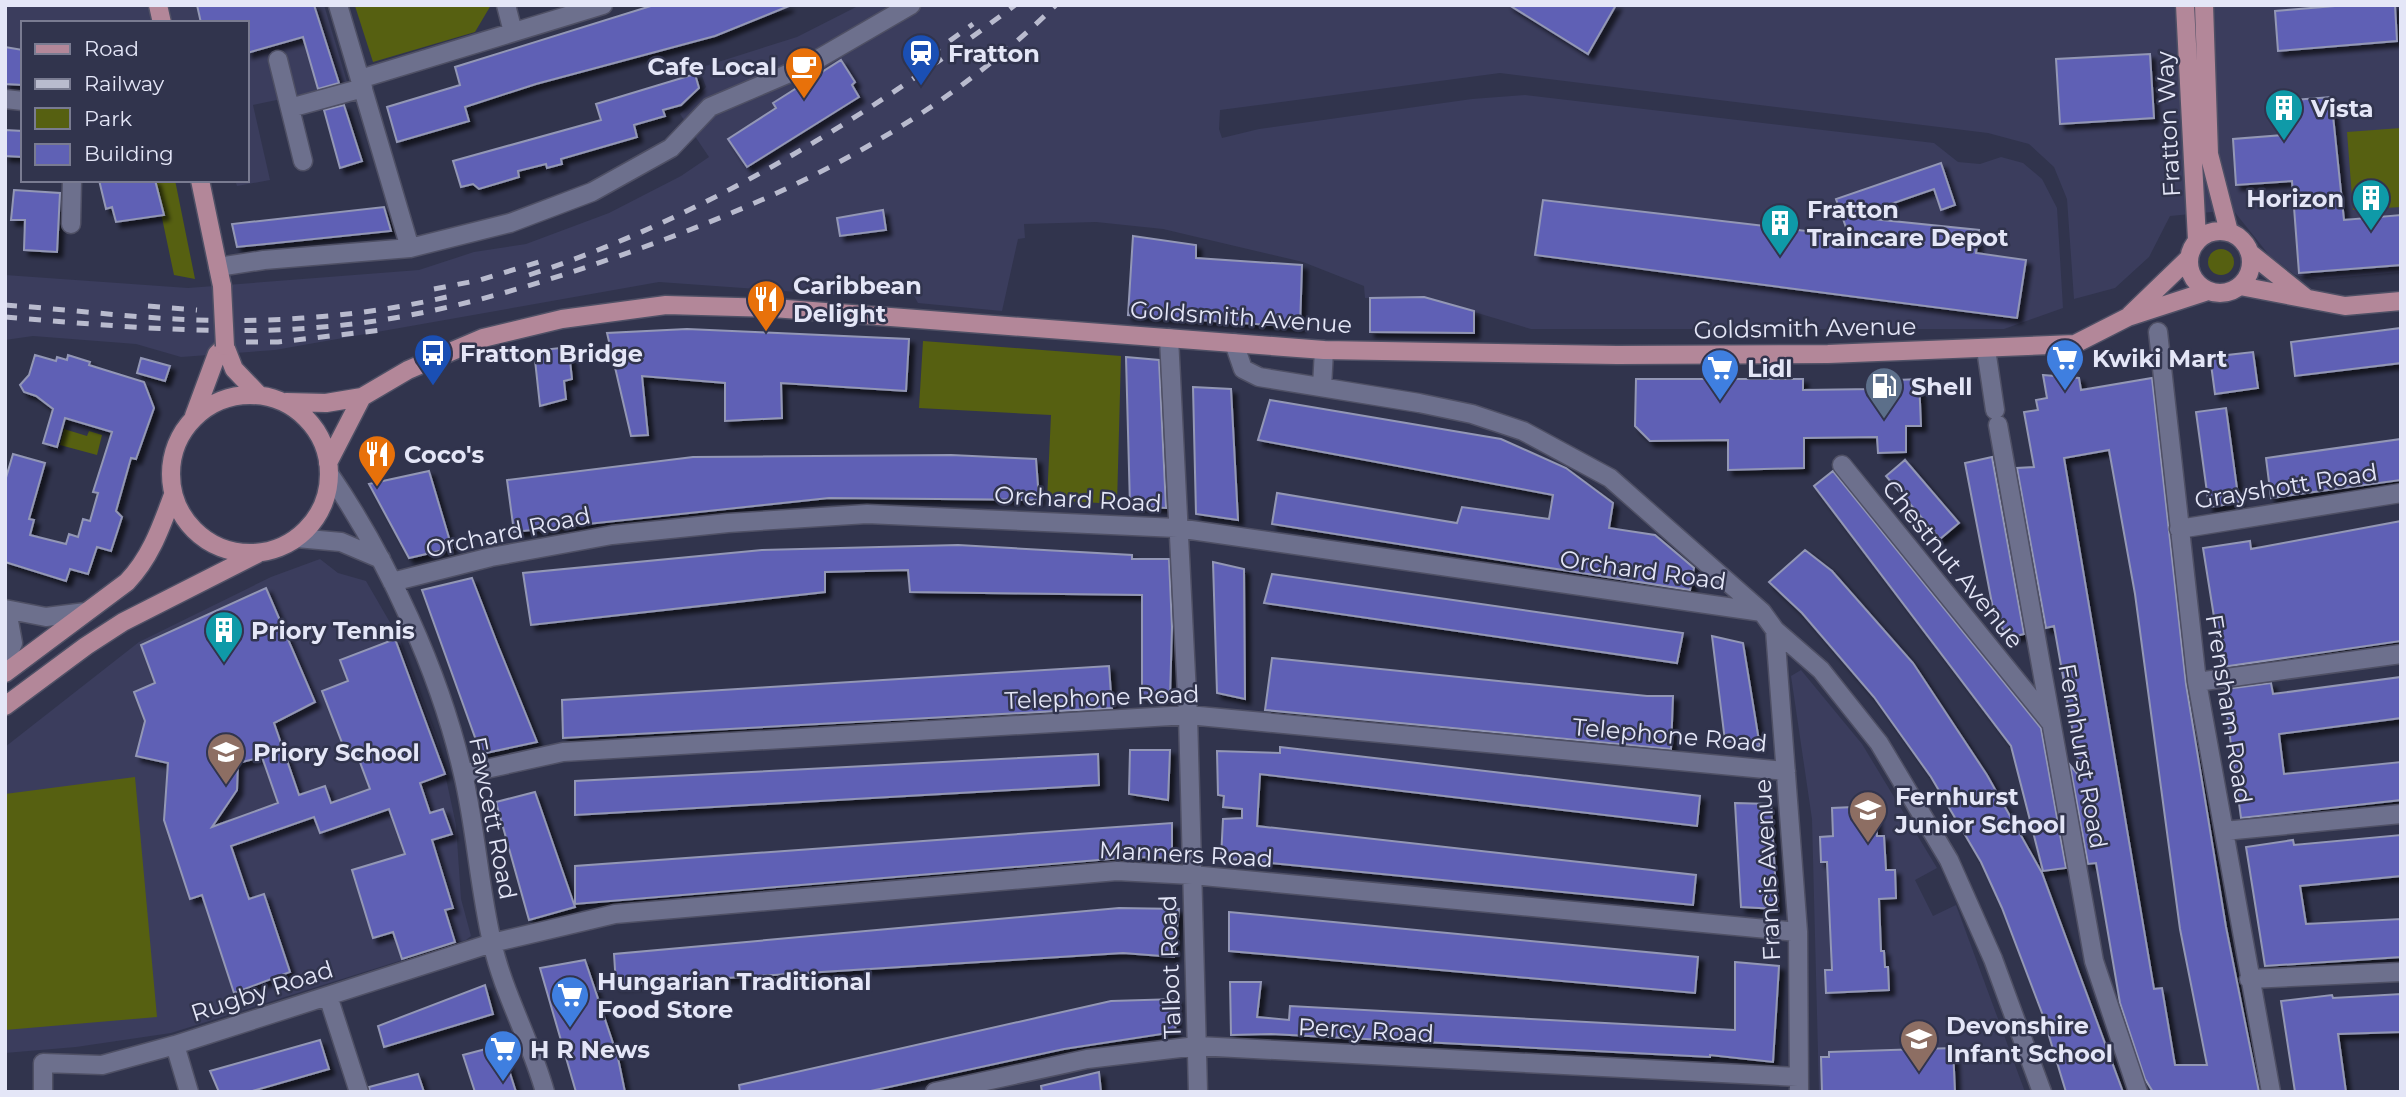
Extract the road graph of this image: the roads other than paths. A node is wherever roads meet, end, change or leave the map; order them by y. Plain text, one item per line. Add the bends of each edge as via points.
1 (338, 5) edge
2 (506, 5) edge
3 (603, 5) edge
4 (911, 5) edge
5 (2185, 5) edge
6 (2204, 5) edge
7 (513, 32) junction
8 (278, 60) dead end
9 (362, 83) junction
10 (290, 108) junction
11 (303, 161) dead end
12 (72, 182) edge
13 (200, 182) edge
14 (71, 224) dead end
15 (2228, 232) junction
16 (2197, 240) junction
17 (410, 248) junction
18 (2250, 253) junction
19 (2188, 259) junction
20 (218, 267) junction
21 (2240, 286) junction
22 (2208, 291) junction
23 (2308, 300) junction
24 (2401, 301) edge
25 (2128, 317) junction
26 (2158, 332) dead end
27 (1170, 338) junction
28 (1234, 342) junction
29 (1324, 349) junction
30 (1986, 349) junction
31 (223, 351) junction
32 (1322, 387) junction
33 (258, 394) junction
34 (362, 397) junction
35 (286, 402) junction
36 (194, 416) junction
37 (1842, 464) dead end
38 (329, 469) junction
39 (2401, 493) edge
40 (173, 495) junction
41 (1177, 528) junction
42 (2179, 528) junction
43 (297, 538) junction
44 (261, 552) junction
45 (380, 559) junction
46 (392, 582) junction
47 (6, 609) edge
48 (1762, 611) junction
49 (86, 612) junction
50 (1775, 630) junction
51 (2401, 654) edge
52 (5, 662) edge
53 (5, 673) edge
54 (2197, 682) junction
55 (5, 706) edge
56 (1188, 715) junction
57 (2053, 726) junction
58 (1786, 771) junction
59 (463, 774) junction
60 (2401, 814) edge
61 (2224, 831) junction
62 (1192, 875) junction
63 (1797, 932) junction
64 (492, 943) junction
65 (2401, 972) edge
66 (2249, 979) junction
67 (328, 996) junction
68 (175, 1045) junction
69 (1197, 1046) junction
70 (1799, 1085) edge
71 (43, 1092) edge
72 (189, 1092) edge
73 (359, 1092) edge
74 (545, 1092) edge
75 (935, 1092) edge
76 (1198, 1092) edge
77 (2042, 1092) edge
78 (2138, 1092) edge
79 (2271, 1092) edge

1 - 9 street
2 - 7 street
3 - 7 street
4 - 17 street via 806,66 710,107 671,148 592,192 510,223
5 - 16 main road, Fratton Way
6 - 15 main road, Fratton Way via 2209,154
7 - 9 street
8 - 10 street
9 - 10 street
9 - 17 street
10 - 11 street
12 - 14 street
13 - 20 main road
15 - 16 main road via 2212,232
15 - 18 main road via 2246,244
16 - 19 main road
17 - 20 street
18 - 21 main road via 2250,271
18 - 23 main road
19 - 22 main road via 2193,279
19 - 25 main road, Goldsmith Avenue
20 - 31 main road, bridge
21 - 22 main road via 2225,293
21 - 23 main road
22 - 25 main road, Goldsmith Avenue
23 - 24 main road via 2346,306
25 - 30 main road, Goldsmith Avenue via 2075,344
26 - 42 street, Frensham Road
27 - 28 main road, Goldsmith Avenue
27 - 34 main road, Goldsmith Avenue via 773,308 666,306 562,319 482,338 408,370
27 - 41 street, Talbot Road
28 - 29 main road, Goldsmith Avenue
28 - 32 street, Francis Avenue via 1244,369 1259,377
29 - 30 main road, Goldsmith Avenue via 1617,355
29 - 32 street
30 - 57 street, Fernhurst Road
31 - 33 main road
31 - 36 main road
32 - 48 street, Francis Avenue via 1472,414 1523,431 1610,478
33 - 35 main road
33 - 36 main road via 234,395
34 - 35 main road, Goldsmith Avenue via 326,403
34 - 38 main road
35 - 38 main road via 319,434
36 - 40 main road via 173,453
37 - 57 street, Chestnut Avenue
38 - 43 main road via 327,495 319,513
38 - 45 street, Fawcett Road
39 - 42 street, Grayshott Road
40 - 44 main road via 182,516 216,546
40 - 49 main road via 141,567
41 - 46 street, Orchard Road via 867,514 728,523 612,536 491,557
41 - 48 street, Orchard Road
41 - 56 street, Talbot Road
42 - 54 street, Frensham Road
43 - 44 main road
43 - 45 street via 341,542
44 - 55 main road via 123,622
45 - 46 street, Fawcett Road
46 - 59 street, Fawcett Road via 439,694
47 - 49 street via 46,617
47 - 52 street via 13,643
48 - 50 street, Francis Avenue
49 - 53 main road
50 - 58 street, Francis Avenue
50 - 77 street via 1821,670 1879,743 1949,860 1993,959
51 - 54 street
54 - 61 street, Frensham Road
56 - 58 street, Telephone Road
56 - 59 street, Telephone Road via 563,752
56 - 62 street, Talbot Road
57 - 78 street, Fernhurst Road via 2094,961
58 - 63 street, Francis Avenue
59 - 64 street, Fawcett Road
60 - 61 street
61 - 66 street, Frensham Road
62 - 63 street, Manners Road
62 - 64 street, Manners Road via 1117,871 615,914
62 - 69 street, Talbot Road
63 - 70 street, Francis Avenue
64 - 67 street, Rugby Road
64 - 74 street, Fawcett Road
65 - 66 street
66 - 79 street, Frensham Road
67 - 68 street, Rugby Road
67 - 73 street
68 - 71 street, Rugby Road via 102,1065 43,1063
68 - 72 street
69 - 70 street, Percy Road
69 - 75 street, Percy Road via 1087,1059
69 - 76 street, Talbot Road

